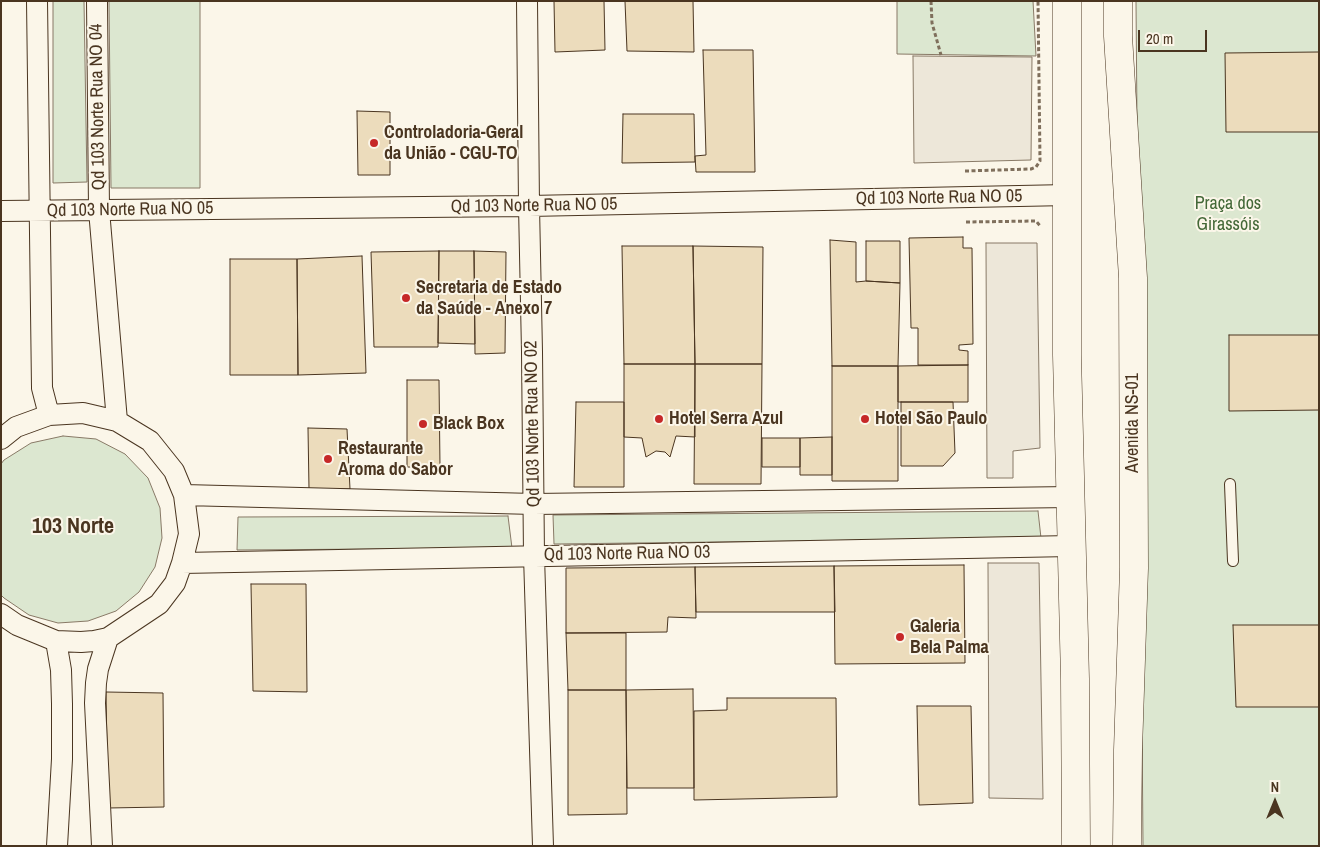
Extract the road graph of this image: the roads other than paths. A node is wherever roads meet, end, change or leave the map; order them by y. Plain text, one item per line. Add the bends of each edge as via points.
1 (37, 1) edge
2 (97, 1) edge
3 (527, 1) edge
4 (1067, 1) edge
5 (1118, 1) edge
6 (1068, 195) junction
7 (529, 206) junction
8 (99, 210) junction
9 (1, 211) edge
10 (40, 211) junction
11 (49, 415) junction
12 (117, 421) junction
13 (1, 439) edge
14 (1230, 484) dead end
15 (184, 495) junction
16 (1071, 497) junction
17 (534, 504) junction
18 (1071, 546) junction
19 (534, 556) junction
20 (1233, 561) dead end
21 (182, 563) junction
22 (1, 614) edge
23 (108, 638) junction
24 (56, 641) junction
25 (57, 846) edge
26 (102, 846) edge
27 (543, 846) edge
28 (1076, 846) edge
29 (1127, 846) edge

1 - 10 street
2 - 8 street, Qd 103 Norte Rua NO 04
3 - 7 street, Qd 103 Norte Rua NO 02
4 - 6 main road
5 - 29 main road, Avenida NS-01 via 1133,287 1134,568
6 - 7 street, Qd 103 Norte Rua NO 05
6 - 16 main road via 1067,355
7 - 8 street, Qd 103 Norte Rua NO 05
7 - 17 street, Qd 103 Norte Rua NO 02
8 - 10 street, Qd 103 Norte Rua NO 05
8 - 12 street, Qd 103 Norte Rua NO 04
9 - 10 street, Qd 103 Norte Rua NO 05
10 - 11 street via 42,388
11 - 12 street via 83,413
11 - 13 street via 16,427
12 - 15 street via 150,441 174,471
14 - 20 lane
15 - 17 street
15 - 21 street via 189,534
16 - 17 street
16 - 18 main road
17 - 19 street, Qd 103 Norte Rua NO 02
18 - 19 street, Qd 103 Norte Rua NO 03
18 - 28 main road
19 - 21 street, Qd 103 Norte Rua NO 03
19 - 27 street, Qd 103 Norte Rua NO 02
21 - 23 street via 175,583 159,604
22 - 24 street via 17,625
23 - 24 street
23 - 26 street via 98,669 95,703
24 - 25 street via 62,704

